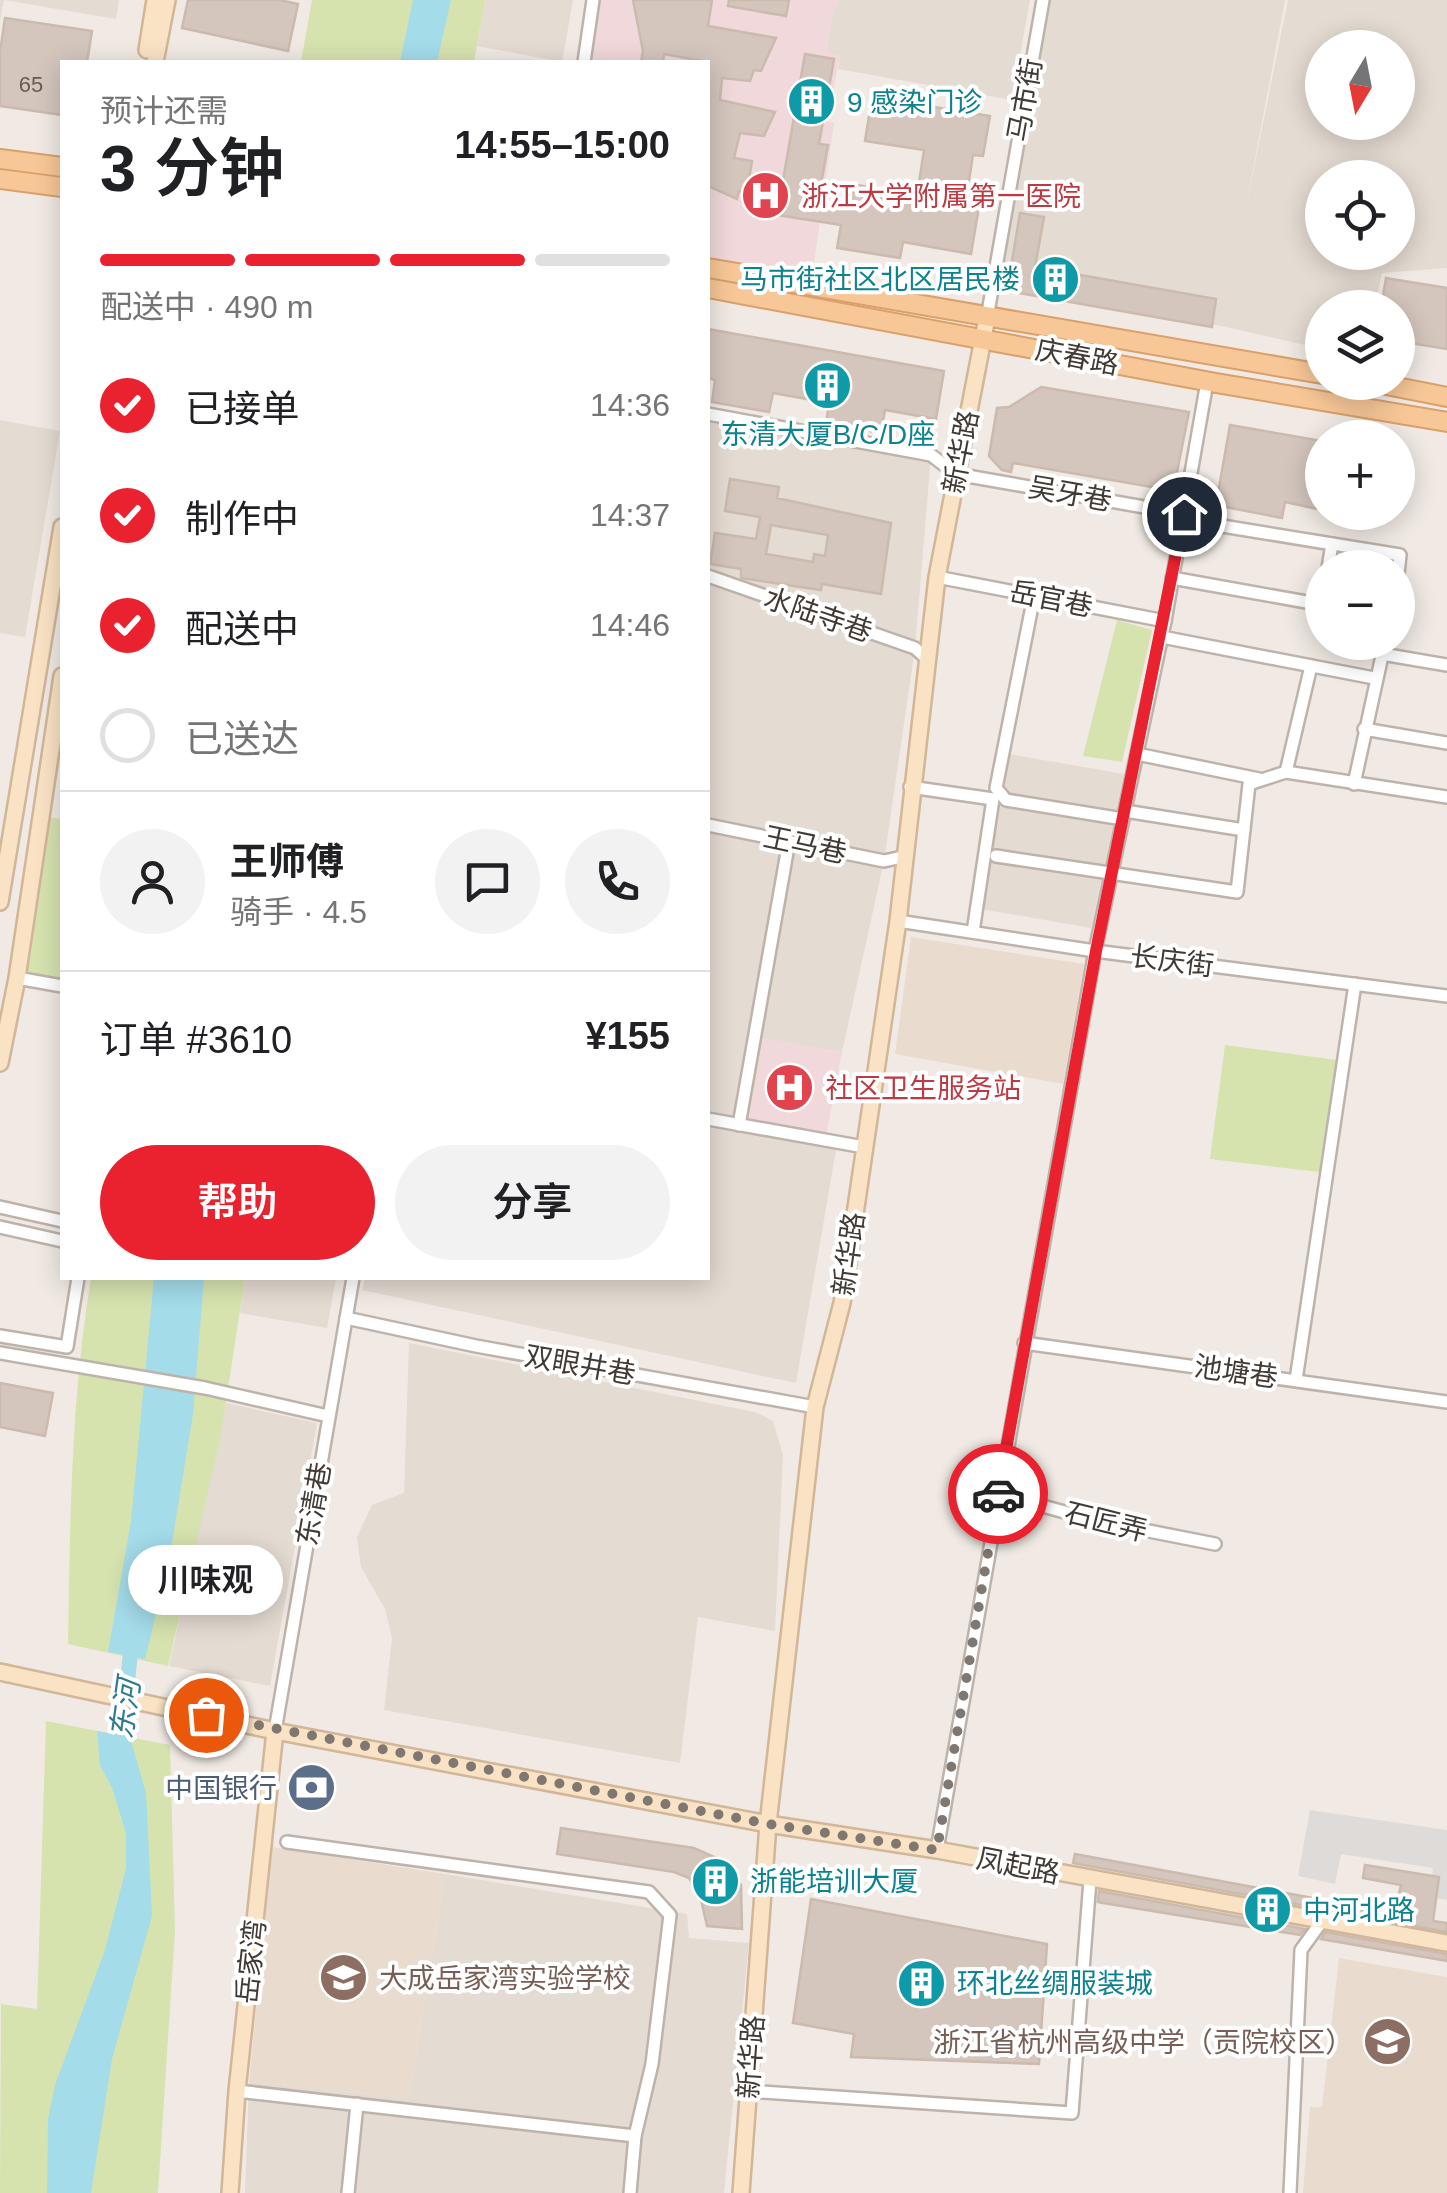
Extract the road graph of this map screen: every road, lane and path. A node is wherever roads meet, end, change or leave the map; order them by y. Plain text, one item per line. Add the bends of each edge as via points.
1 (155, 0) edge
2 (167, 0) edge
3 (593, 0) edge
4 (1043, 0) edge
5 (144, 60) edge
6 (154, 60) edge
7 (584, 60) edge
8 (0, 159) edge
9 (60, 168) edge
10 (0, 179) edge
11 (60, 187) edge
12 (710, 268) edge
13 (710, 288) edge
14 (987, 318) junction
15 (984, 339) junction
16 (1305, 371) edge
17 (1207, 382) junction
18 (1415, 391) edge
19 (1447, 398) edge
20 (710, 414) edge
21 (1447, 422) edge
22 (956, 474) junction
23 (1184, 514) junction
24 (60, 539) edge
25 (1332, 544) junction
26 (1331, 550) edge
27 (1369, 550) edge
28 (710, 577) edge
29 (937, 577) junction
30 (1172, 578) junction
31 (1034, 596) junction
32 (1305, 602) edge
33 (1165, 622) junction
34 (1162, 637) junction
35 (1415, 656) edge
36 (926, 658) junction
37 (1379, 660) edge
38 (1447, 665) edge
39 (1311, 666) junction
40 (1374, 678) junction
41 (60, 689) edge
42 (1364, 729) junction
43 (1447, 744) edge
44 (1137, 754) junction
45 (1286, 772) junction
46 (1259, 779) junction
47 (1354, 784) junction
48 (910, 787) junction
49 (1447, 798) edge
50 (1124, 815) junction
51 (710, 825) edge
52 (1244, 830) junction
53 (789, 841) junction
54 (996, 856) dead end
55 (902, 857) junction
56 (1112, 876) junction
57 (0, 902) edge
58 (898, 921) junction
59 (973, 932) junction
60 (1096, 951) junction
61 (17, 978) junction
62 (1355, 984) junction
63 (60, 986) edge
64 (1447, 996) edge
65 (0, 1063) edge
66 (710, 1118) edge
67 (739, 1124) junction
68 (864, 1147) junction
69 (0, 1207) edge
70 (60, 1221) edge
71 (0, 1227) edge
72 (60, 1240) edge
73 (78, 1280) edge
74 (353, 1280) edge
75 (346, 1318) junction
76 (0, 1336) edge
77 (1024, 1344) junction
78 (0, 1353) edge
79 (1296, 1380) junction
80 (1447, 1402) edge
81 (815, 1407) junction
82 (328, 1416) junction
83 (998, 1494) junction
84 (1215, 1544) dead end
85 (0, 1672) edge
86 (275, 1731) junction
87 (768, 1824) junction
88 (286, 1842) dead end
89 (937, 1850) junction
90 (1090, 1880) junction
91 (1322, 1921) junction
92 (1447, 1943) edge
93 (748, 2090) junction
94 (237, 2091) junction
95 (356, 2104) junction
96 (636, 2136) junction
97 (230, 2193) edge
98 (348, 2193) edge
99 (630, 2193) edge
100 (741, 2193) edge
101 (1290, 2193) edge

1 - 5 main road
2 - 6 main road
3 - 7 street
4 - 14 street, 马市街
8 - 9 main road
10 - 11 main road
12 - 14 main road, 庆春路
13 - 15 main road, 庆春路
14 - 15 main road, 新华路
14 - 16 main road, 庆春路
15 - 17 main road, 庆春路
15 - 22 main road, 新华路
17 - 21 main road, 庆春路
17 - 23 street
18 - 19 main road
20 - 22 street, 吴牙巷 via 931,455
22 - 23 street, 吴牙巷
22 - 29 main road, 新华路
23 - 25 street, 吴牙巷
23 - 30 street
24 - 57 main road
25 - 26 street
25 - 27 street, 吴牙巷
28 - 36 street, 水陆寺巷 via 914,648
29 - 31 street, 岳官巷
29 - 36 main road, 新华路
30 - 32 street
30 - 33 street
31 - 33 street, 岳官巷
31 - 50 street via 996,788 1006,800
33 - 34 street
34 - 39 street
34 - 44 street
35 - 38 street
36 - 48 main road, 新华路
37 - 40 street
39 - 40 street
39 - 45 street
40 - 42 street
41 - 61 main road
42 - 43 street
42 - 47 street
44 - 46 street
44 - 50 street
45 - 46 street
45 - 47 street
46 - 52 street via 1249,784
47 - 49 street
48 - 55 main road, 新华路
48 - 59 street via 993,799
50 - 52 street
50 - 56 street
51 - 53 street, 王马巷
52 - 56 street via 1237,892 1123,872
53 - 55 street, 王马巷 via 884,861
53 - 67 street
54 - 56 street
55 - 58 main road, 新华路
56 - 60 street
58 - 59 street, 长庆街
58 - 68 main road, 新华路
59 - 60 street, 长庆街
60 - 62 street, 长庆街
60 - 77 street
61 - 63 street
61 - 65 main road
62 - 64 street, 长庆街
62 - 79 street
66 - 67 street
67 - 68 street
68 - 81 main road, 新华路 via 842,1303
69 - 70 street
71 - 72 street
73 - 76 street via 67,1347
74 - 75 street, 东清巷
75 - 81 street, 双眼井巷
75 - 82 street, 东清巷
77 - 79 street, 池塘巷
77 - 83 street
78 - 82 street
79 - 80 street, 池塘巷
81 - 87 main road, 新华路
82 - 86 street, 东清巷
83 - 84 street, 石匠弄
83 - 89 street
85 - 86 main road, 凤起路
86 - 87 main road, 凤起路
86 - 94 main road, 岳家湾
87 - 89 main road, 凤起路
87 - 93 main road, 新华路
88 - 96 street via 649,1892 670,1914
89 - 90 main road, 凤起路
90 - 91 main road, 凤起路
90 - 93 street via 1072,2113
91 - 92 main road, 凤起路
91 - 101 street via 1301,1950
93 - 100 main road, 新华路
94 - 95 street
94 - 97 main road, 岳家湾
95 - 96 street
95 - 98 street
96 - 99 street

